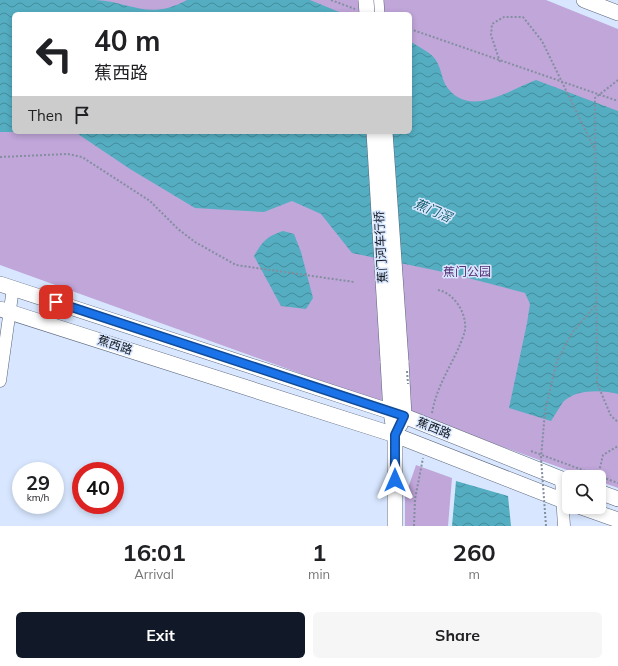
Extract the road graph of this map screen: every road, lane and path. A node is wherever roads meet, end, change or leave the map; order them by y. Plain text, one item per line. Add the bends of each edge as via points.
1 (331, 0) edge
2 (376, 0) edge
3 (584, 0) edge
4 (363, 8) edge
5 (377, 12) edge
6 (618, 14) edge
7 (412, 30) edge
8 (500, 62) junction
9 (618, 80) edge
10 (618, 102) edge
11 (374, 134) edge
12 (385, 134) edge
13 (595, 152) junction
14 (0, 157) edge
15 (354, 282) dead end
16 (6, 286) edge
17 (438, 290) dead end
18 (596, 305) junction
19 (5, 310) edge
20 (394, 361) junction
21 (0, 381) edge
22 (408, 384) dead end
23 (410, 391) dead end
24 (397, 414) junction
25 (618, 422) edge
26 (434, 428) junction
27 (395, 435) junction
28 (618, 446) edge
29 (429, 447) junction
30 (525, 450) dead end
31 (581, 470) edge
32 (599, 470) edge
33 (606, 478) edge
34 (562, 479) edge
35 (618, 482) edge
36 (606, 495) edge
37 (618, 499) edge
38 (562, 500) edge
39 (565, 514) edge
40 (601, 514) edge
41 (618, 520) edge
42 (395, 526) edge
43 (414, 526) edge
44 (546, 526) edge
45 (564, 526) edge

1 - 4 path
2 - 5 street
3 - 6 street
7 - 8 path
8 - 10 path
8 - 13 path, bridge via 491,35 492,24 504,17 523,17 542,41
9 - 13 path, bridge via 595,98
11 - 20 street, 蕉门河车行桥, bridge
12 - 20 street, 蕉门河车行桥, bridge
13 - 18 path, bridge
14 - 15 path via 68,154 82,157 150,201 178,229 204,248 236,265
16 - 19 street
16 - 24 street, 蕉西路
17 - 26 path via 456,301 463,316 465,330 435,397
18 - 25 path, bridge via 597,382 611,416
18 - 44 path, bridge via 572,333 558,362 545,412 541,458
19 - 21 street
19 - 27 street, 蕉西路
20 - 24 street
22 - 23 path
24 - 26 street, 蕉西路
24 - 27 street
26 - 34 street, 蕉西路
27 - 29 street, 蕉西路
27 - 42 street
28 - 32 path via 603,455
29 - 38 street, 蕉西路
29 - 43 path via 415,499
30 - 31 path
33 - 35 path
36 - 37 street
39 - 45 street
40 - 41 street

